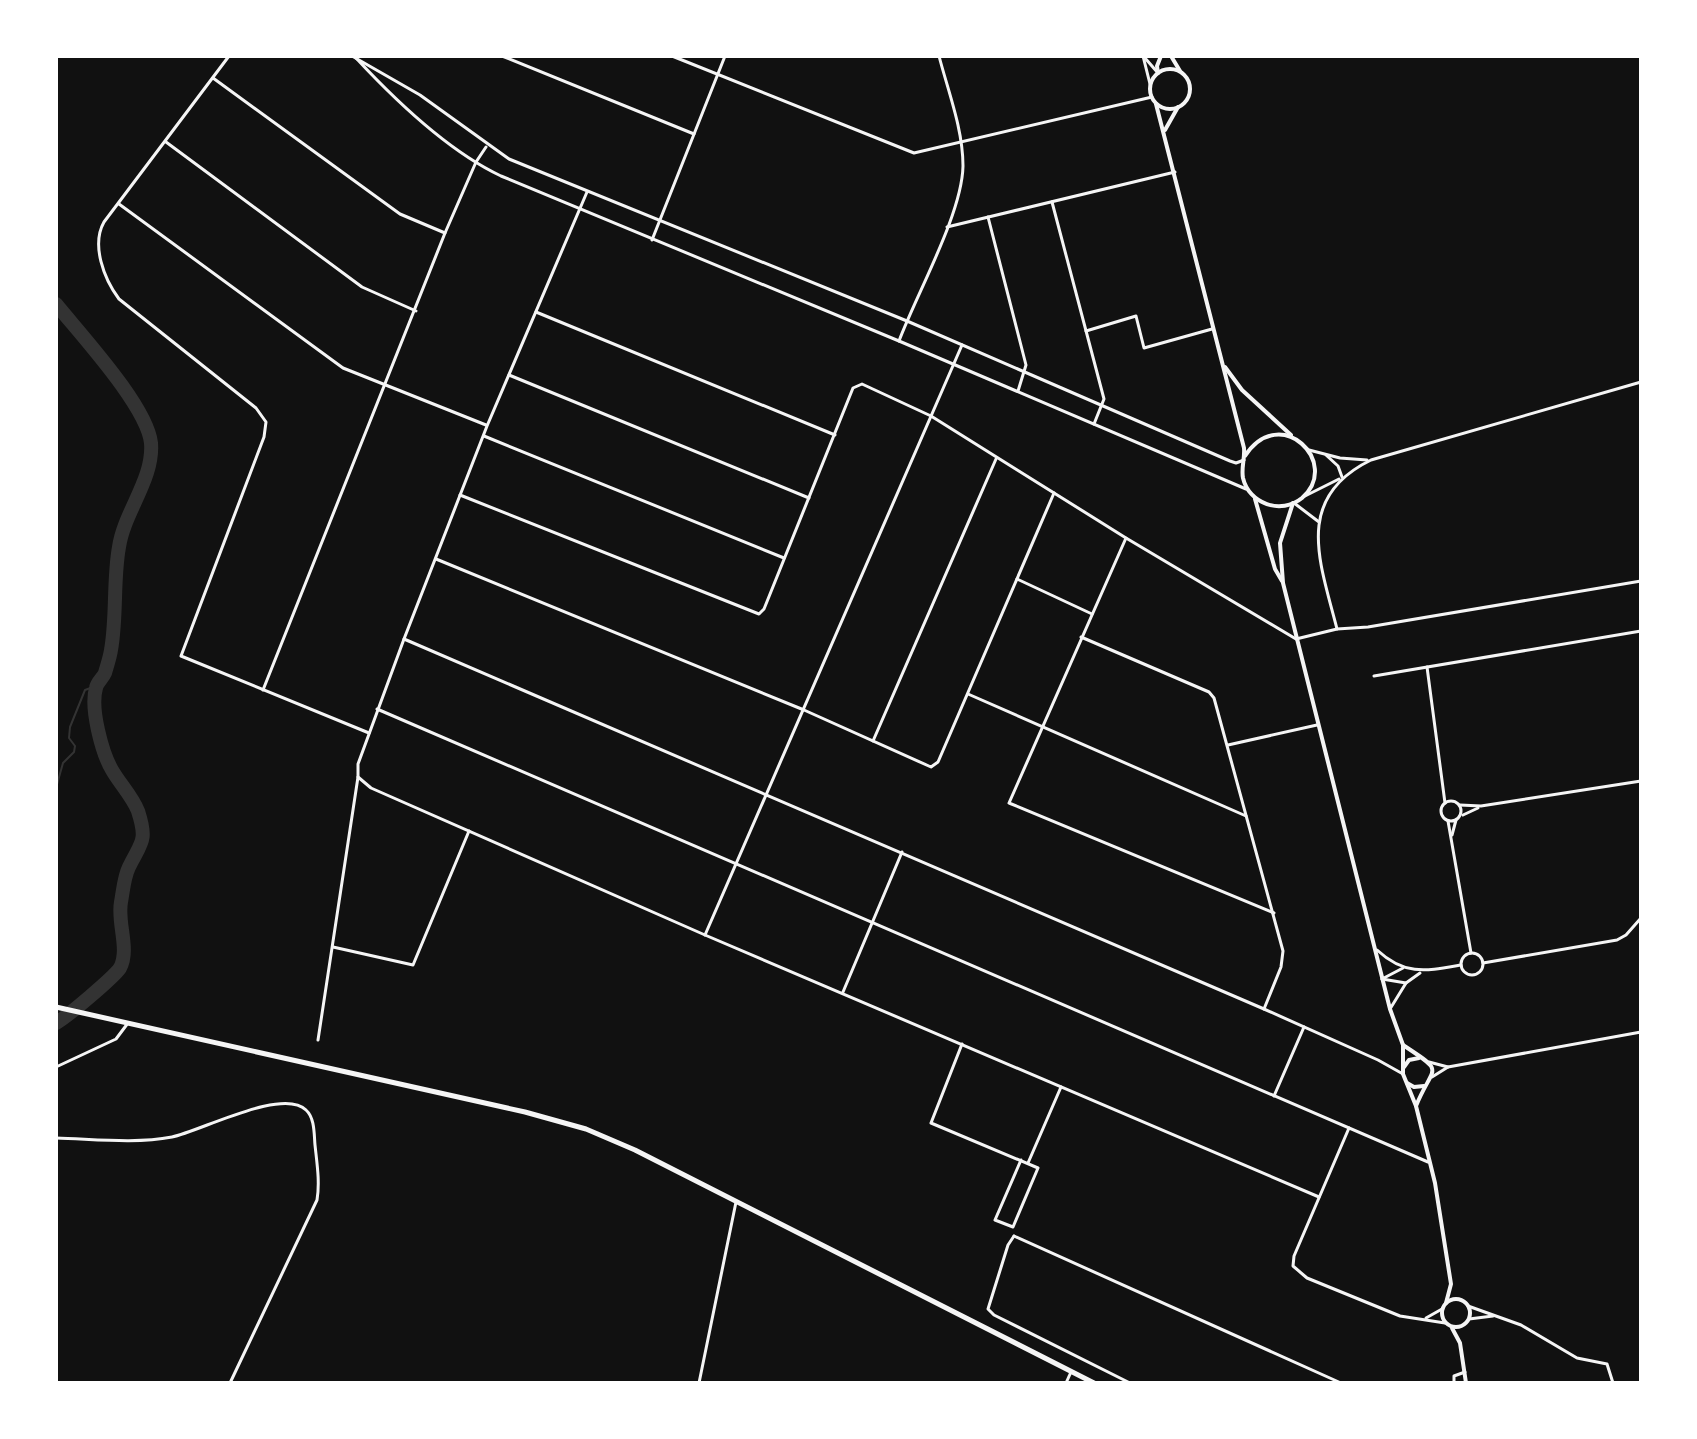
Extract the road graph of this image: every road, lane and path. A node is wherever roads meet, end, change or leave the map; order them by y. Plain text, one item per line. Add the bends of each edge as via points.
1 (229, 56) edge
2 (502, 56) edge
3 (672, 56) edge
4 (725, 56) edge
5 (939, 56) edge
6 (1143, 56) edge
7 (1161, 56) edge
8 (1171, 56) edge
9 (354, 57) edge
10 (1158, 73) junction
11 (1182, 73) junction
12 (718, 75) junction
13 (213, 78) junction
14 (1150, 84) junction
15 (1152, 97) junction
16 (1156, 104) junction
17 (1178, 107) junction
18 (1164, 132) junction
19 (694, 134) junction
20 (166, 142) junction
21 (961, 144) junction
22 (487, 145) junction
23 (476, 162) junction
24 (1175, 172) junction
25 (588, 191) junction
26 (1052, 202) junction
27 (119, 204) junction
28 (580, 210) junction
29 (988, 217) junction
30 (661, 221) junction
31 (947, 227) junction
32 (445, 233) junction
33 (652, 240) junction
34 (416, 311) junction
35 (536, 312) junction
36 (907, 321) junction
37 (1214, 328) junction
38 (1086, 331) junction
39 (899, 341) junction
40 (962, 345) junction
41 (1224, 364) junction
42 (953, 365) junction
43 (1026, 372) junction
44 (509, 375) junction
45 (1641, 382) edge
46 (385, 385) junction
47 (1018, 392) junction
48 (1102, 404) junction
49 (931, 416) junction
50 (1094, 424) junction
51 (487, 426) junction
52 (835, 435) junction
53 (484, 436) junction
54 (1293, 437) junction
55 (1309, 450) junction
56 (1324, 454) junction
57 (997, 458) junction
58 (1244, 458) junction
59 (1371, 460) junction
60 (1342, 477) junction
61 (1248, 490) junction
62 (1054, 493) junction
63 (460, 495) junction
64 (1302, 497) junction
65 (809, 498) junction
66 (1255, 498) junction
67 (1294, 503) junction
68 (1319, 522) junction
69 (1126, 538) junction
70 (785, 558) junction
71 (436, 559) junction
72 (1017, 579) junction
73 (1641, 581) edge
74 (1283, 583) junction
75 (1092, 614) junction
76 (1337, 629) junction
77 (1641, 631) edge
78 (1081, 637) junction
79 (404, 639) junction
80 (1296, 639) junction
81 (1427, 667) junction
82 (1374, 676) dead end
83 (263, 690) junction
84 (968, 694) junction
85 (377, 709) junction
86 (804, 710) junction
87 (1317, 725) junction
88 (1043, 727) junction
89 (369, 733) junction
90 (873, 741) junction
91 (1228, 745) junction
92 (358, 777) junction
93 (1641, 781) edge
94 (767, 794) junction
95 (1445, 803) junction
96 (1460, 805) junction
97 (1481, 806) junction
98 (1246, 816) junction
99 (1461, 816) junction
100 (1456, 820) junction
101 (1448, 821) junction
102 (469, 831) junction
103 (1451, 838) junction
104 (902, 852) junction
105 (736, 863) junction
106 (1274, 913) junction
107 (1641, 918) edge
108 (872, 922) junction
109 (705, 935) junction
110 (333, 947) junction
111 (1374, 947) junction
112 (1471, 953) junction
113 (1483, 963) junction
114 (1461, 965) junction
115 (1403, 968) junction
116 (1422, 972) junction
117 (1382, 979) junction
118 (1406, 983) junction
119 (842, 993) junction
120 (56, 1007) edge
121 (1264, 1009) junction
122 (1390, 1009) junction
123 (128, 1023) junction
124 (1304, 1027) junction
125 (1641, 1032) edge
126 (318, 1040) dead end
127 (962, 1044) junction
128 (1403, 1045) junction
129 (1421, 1058) junction
130 (1429, 1062) junction
131 (56, 1067) edge
132 (1403, 1067) junction
133 (1448, 1067) junction
134 (1403, 1074) junction
135 (1432, 1077) junction
136 (1406, 1082) junction
137 (1424, 1086) junction
138 (1061, 1087) junction
139 (1274, 1096) junction
140 (1416, 1106) junction
141 (1349, 1128) junction
142 (56, 1138) edge
143 (1021, 1160) junction
144 (1429, 1162) junction
145 (1028, 1163) junction
146 (1319, 1197) junction
147 (736, 1202) junction
148 (1013, 1227) junction
149 (1014, 1236) junction
150 (1451, 1284) junction
151 (1459, 1299) junction
152 (1446, 1303) junction
153 (1468, 1306) junction
154 (1442, 1309) junction
155 (1501, 1317) junction
156 (1426, 1318) junction
157 (1467, 1322) junction
158 (1445, 1323) junction
159 (1451, 1327) junction
160 (1460, 1343) junction
161 (1071, 1372) junction
162 (1465, 1372) junction
163 (230, 1383) edge
164 (699, 1383) edge
165 (1066, 1383) edge
166 (1094, 1383) edge
167 (1130, 1383) edge
168 (1341, 1383) edge
169 (1454, 1383) edge
170 (1466, 1383) edge
171 (1613, 1383) edge

1 - 13 street
2 - 19 street
3 - 12 street
4 - 12 street
5 - 21 street
6 - 10 street
6 - 14 street
7 - 10 street
8 - 11 street
9 - 22 street via 420,95
9 - 23 street via 400,105
10 - 11 street
10 - 14 street
11 - 17 street via 1190,90
12 - 19 street
12 - 21 street via 911,153
13 - 20 street
13 - 32 street via 397,213
14 - 15 street
15 - 16 street
15 - 21 street
16 - 17 street
16 - 18 street
17 - 18 street
18 - 24 street
19 - 30 street
20 - 27 street
20 - 34 street via 366,290
21 - 31 street via 962,175
22 - 23 street
22 - 25 street
23 - 28 street
23 - 32 street
24 - 26 street
24 - 37 street
25 - 28 street
25 - 30 street
26 - 29 street
26 - 38 street
27 - 46 street via 337,364
27 - 83 street via 98,238 117,296 256,408 266,422 181,656
28 - 33 street
28 - 35 street
29 - 31 street
29 - 43 street
30 - 33 street
30 - 36 street
31 - 36 street
32 - 34 street
33 - 39 street
34 - 46 street
35 - 44 street
35 - 52 street
36 - 39 street
36 - 40 street
37 - 38 street via 1144,348 1136,316
37 - 41 street
38 - 48 street
39 - 42 street
40 - 42 street
40 - 43 street
41 - 54 street via 1242,390
41 - 58 street
42 - 47 street
42 - 49 street
43 - 47 street
43 - 48 street
44 - 51 street
44 - 65 street
45 - 59 street
46 - 51 street
46 - 83 street
47 - 50 street
48 - 50 street
48 - 58 street via 1230,461
49 - 52 street via 858,385
49 - 57 street
49 - 86 street
50 - 61 street
51 - 53 street
52 - 65 street
53 - 63 street
53 - 70 street
54 - 55 street
54 - 58 street via 1260,439
55 - 56 street
55 - 64 street via 1315,470
56 - 59 street
56 - 60 street
57 - 62 street
57 - 90 street
58 - 61 street
59 - 60 street
60 - 64 street
60 - 68 street
61 - 66 street
62 - 69 street
62 - 72 street
63 - 70 street via 754,613 760,613
63 - 71 street
64 - 67 street
65 - 70 street
66 - 67 street via 1273,506
66 - 74 street
67 - 68 street
67 - 74 street via 1280,543
68 - 76 street via 1317,541
69 - 75 street
69 - 80 street
71 - 79 street
71 - 86 street
72 - 75 street
72 - 84 street
73 - 76 street
74 - 80 street
75 - 78 street
76 - 80 street
77 - 81 street
78 - 88 street
78 - 91 street via 1209,692
79 - 85 street
79 - 94 street
80 - 87 street
81 - 82 street
81 - 95 street
83 - 89 street
84 - 88 street
84 - 90 street via 934,766
85 - 89 street
85 - 105 street
86 - 90 street
86 - 94 street
87 - 91 street
87 - 111 street
88 - 98 street
88 - 106 street via 1009,803
89 - 92 street
91 - 98 street
92 - 102 street via 371,788
92 - 110 street
93 - 97 street
94 - 104 street
94 - 105 street
95 - 96 street
95 - 101 street via 1441,812
96 - 97 street
96 - 99 street
97 - 99 street
98 - 106 street
99 - 100 street
100 - 101 street
100 - 103 street
101 - 103 street
102 - 109 street
102 - 110 street via 413,965
103 - 112 street
104 - 108 street
104 - 121 street
105 - 108 street
105 - 109 street
106 - 121 street via 1284,959
107 - 113 street via 1617,940
108 - 119 street
108 - 139 street
109 - 119 street
110 - 126 street
111 - 115 street
111 - 117 street
112 - 113 street
112 - 114 street
113 - 114 street via 1474,975
114 - 116 street
115 - 116 street
115 - 117 street
116 - 118 street
117 - 118 street
117 - 122 street
118 - 122 street
119 - 127 street
120 - 123 main road
121 - 124 street
122 - 128 street
123 - 131 street via 116,1039
123 - 147 main road via 566,1123 635,1150
124 - 134 street
124 - 139 street
125 - 133 street
127 - 138 street
127 - 143 street via 931,1123
128 - 129 street
128 - 132 street
129 - 130 street
129 - 132 street
130 - 133 street
130 - 135 street
132 - 134 street
133 - 135 street
134 - 136 street
135 - 137 street
136 - 137 street
136 - 140 street
137 - 140 street
138 - 145 street
138 - 146 street
139 - 141 street
140 - 144 street
141 - 144 street
141 - 146 street
142 - 163 street via 160,1139 269,1106 296,1105 308,1112 317,1200
143 - 145 street
143 - 148 street via 995,1220
144 - 150 street
145 - 148 street via 1038,1168
146 - 156 street via 1294,1256 1295,1270 1400,1316
147 - 161 main road
147 - 164 street
148 - 149 street
149 - 167 street via 988,1309
149 - 168 street
150 - 151 street
150 - 152 street
151 - 152 street
151 - 153 street
152 - 154 street
153 - 155 street
153 - 157 street
154 - 156 street
154 - 158 street
155 - 157 street
155 - 171 street via 1577,1358 1607,1364
156 - 158 street
157 - 159 street
157 - 160 street
158 - 159 street
159 - 160 street
160 - 162 street
161 - 165 street
161 - 166 main road
162 - 169 street via 1454,1376
162 - 170 street

